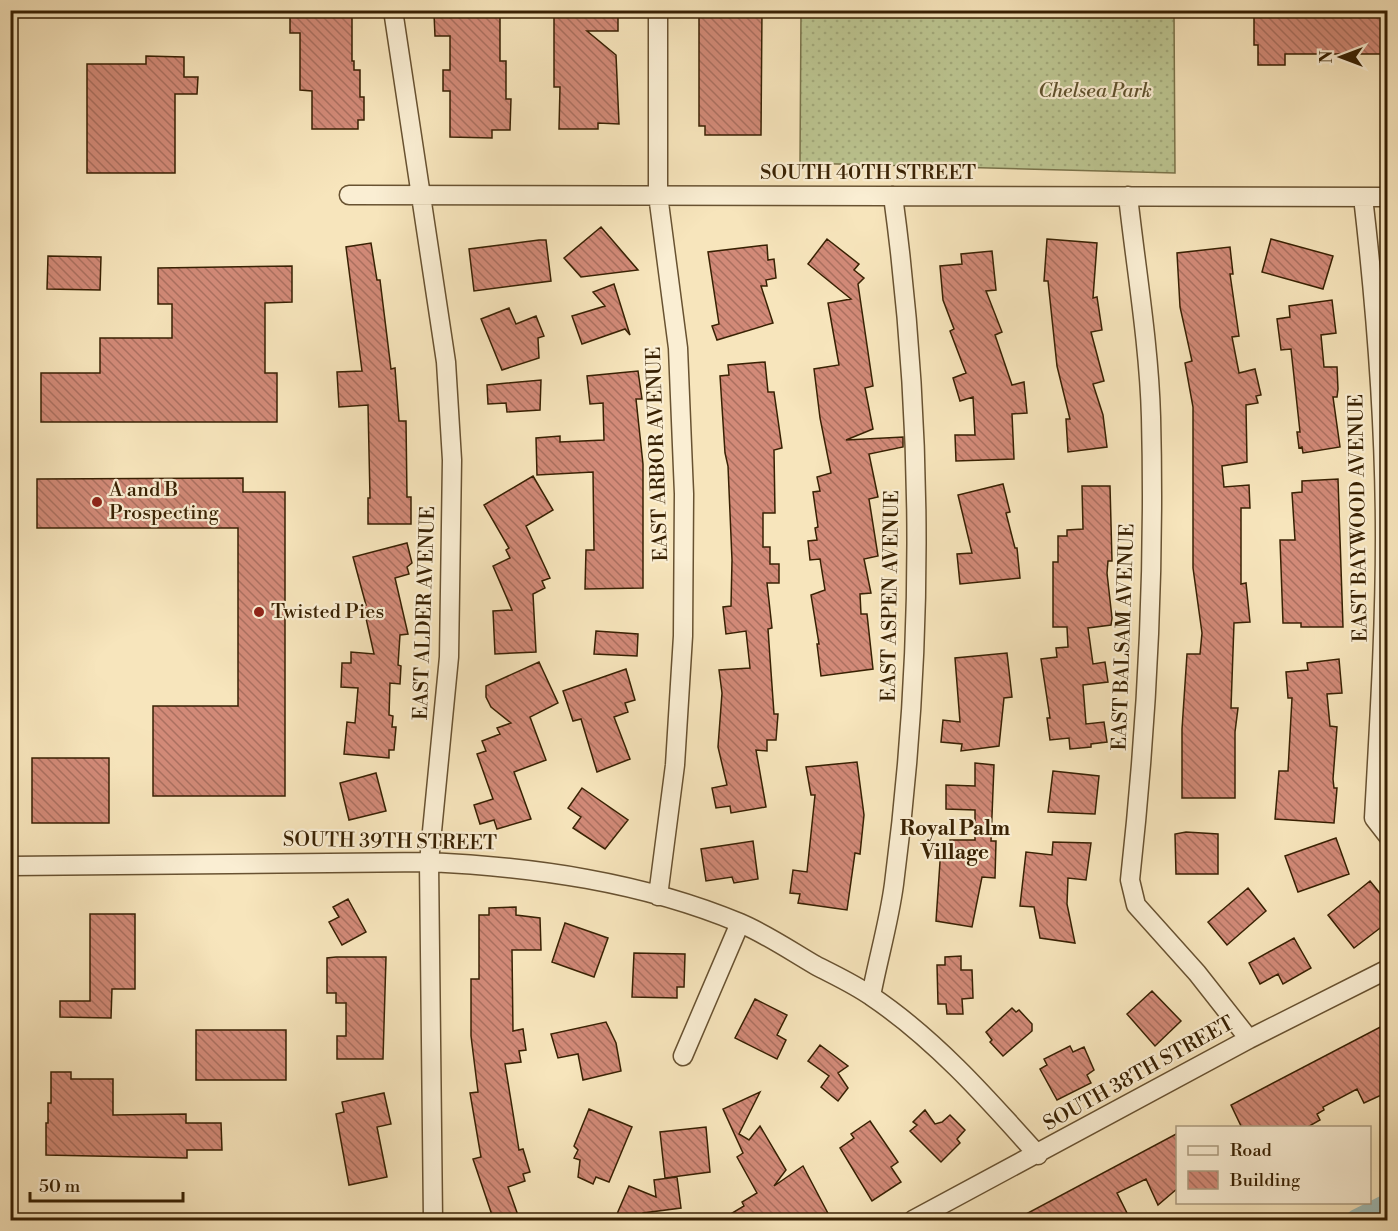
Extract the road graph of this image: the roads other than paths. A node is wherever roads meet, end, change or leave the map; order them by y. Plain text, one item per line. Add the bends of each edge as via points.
1 (393, 10) edge
2 (658, 10) edge
3 (349, 195) dead end
4 (423, 195) junction
5 (658, 195) junction
6 (893, 196) junction
7 (1128, 196) junction
8 (1363, 196) junction
9 (1388, 196) edge
10 (1388, 836) edge
11 (429, 862) junction
12 (10, 866) edge
13 (658, 896) junction
14 (740, 923) junction
15 (1388, 969) edge
16 (871, 996) junction
17 (1249, 1039) junction
18 (683, 1056) dead end
19 (1038, 1155) junction
20 (433, 1221) edge
21 (913, 1221) edge

1 - 4 street, EAST ALDER AVENUE
2 - 5 street, EAST ARBOR AVENUE
3 - 4 street, SOUTH 40TH STREET
4 - 5 street, SOUTH 40TH STREET
4 - 11 street, EAST ALDER AVENUE via 446,362 452,460 449,657
5 - 6 street, SOUTH 40TH STREET
5 - 13 street, EAST ARBOR AVENUE via 678,348 684,494 683,636 675,765
6 - 7 street, SOUTH 40TH STREET
6 - 16 street, EAST ASPEN AVENUE via 903,269 916,447 916,622 894,886
7 - 8 street, SOUTH 40TH STREET
7 - 17 street, EAST BALSAM AVENUE via 1151,415 1146,704 1130,880 1136,905 1197,972
8 - 9 street, SOUTH 40TH STREET
8 - 10 street, EAST BAYWOOD AVENUE via 1379,369 1385,536 1383,670 1374,818
11 - 12 street, SOUTH 39TH STREET
11 - 13 street, SOUTH 39TH STREET via 498,865 570,875
11 - 20 street, EAST ALDER AVENUE
13 - 14 street, SOUTH 39TH STREET
14 - 16 street, SOUTH 39TH STREET
14 - 18 street
15 - 17 street, SOUTH 38TH STREET
16 - 19 street, SOUTH 39TH STREET via 983,1093
17 - 19 street, SOUTH 38TH STREET
19 - 21 street, SOUTH 38TH STREET

